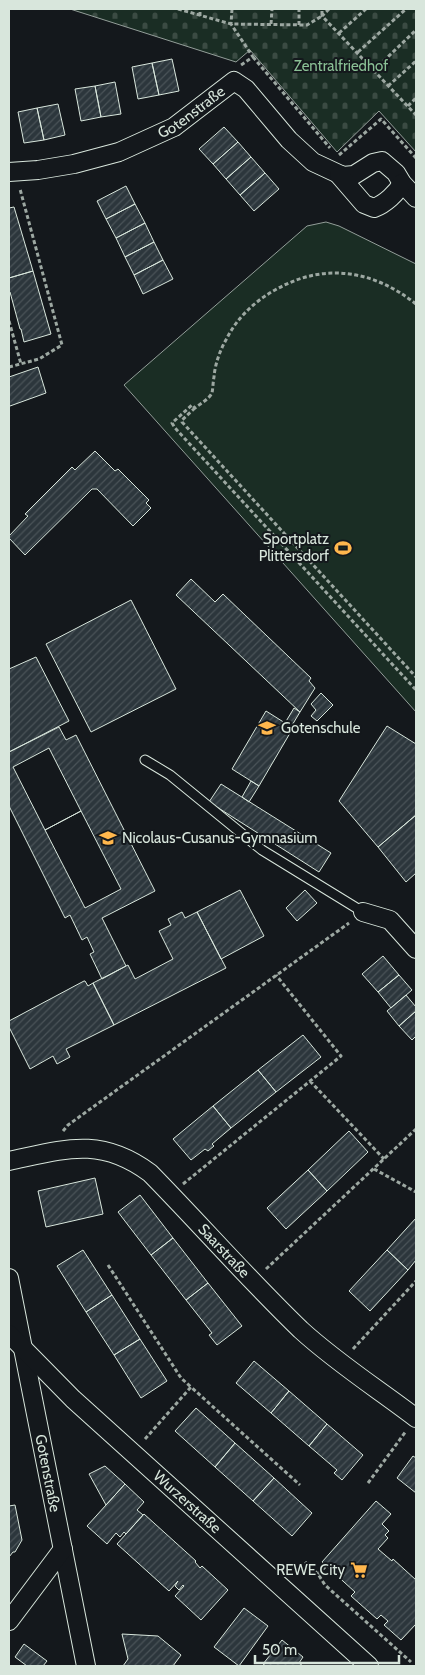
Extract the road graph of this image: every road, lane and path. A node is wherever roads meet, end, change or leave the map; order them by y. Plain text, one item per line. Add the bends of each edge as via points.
1 (178, 9) edge
2 (200, 9) edge
3 (232, 9) edge
4 (272, 9) edge
5 (299, 9) edge
6 (322, 9) edge
7 (329, 9) edge
8 (366, 9) edge
9 (406, 9) edge
10 (200, 16) junction
11 (322, 16) junction
12 (231, 24) junction
13 (272, 24) junction
14 (299, 25) junction
15 (416, 30) edge
16 (339, 33) junction
17 (358, 52) junction
18 (253, 57) junction
19 (416, 61) edge
20 (374, 70) junction
21 (234, 81) junction
22 (388, 86) junction
23 (416, 98) edge
24 (408, 106) junction
25 (416, 115) edge
26 (331, 150) dead end
27 (337, 157) dead end
28 (416, 158) edge
29 (12, 172) edge
30 (338, 175) junction
31 (402, 183) junction
32 (416, 198) edge
33 (416, 304) edge
34 (9, 320) edge
35 (21, 364) junction
36 (9, 367) edge
37 (195, 408) junction
38 (416, 677) edge
39 (416, 690) edge
40 (145, 760) dead end
41 (363, 912) junction
42 (416, 949) edge
43 (276, 975) junction
44 (310, 1081) junction
45 (416, 1129) edge
46 (61, 1133) dead end
47 (384, 1159) junction
48 (9, 1161) edge
49 (374, 1169) junction
50 (416, 1192) edge
51 (171, 1194) junction
52 (108, 1265) dead end
53 (9, 1278) edge
54 (253, 1281) junction
55 (416, 1281) edge
56 (9, 1334) edge
57 (24, 1349) junction
58 (340, 1363) junction
59 (191, 1387) junction
60 (416, 1418) edge
61 (132, 1452) junction
62 (368, 1483) dead end
63 (300, 1485) dead end
64 (63, 1549) junction
65 (306, 1562) dead end
66 (326, 1566) dead end
67 (318, 1574) junction
68 (9, 1621) edge
69 (411, 1662) dead end
70 (86, 1666) edge
71 (369, 1666) edge

1 - 10 path
2 - 10 path
3 - 12 path
4 - 13 path
5 - 14 path
6 - 11 path
7 - 11 path
8 - 16 path
9 - 17 path
10 - 12 path
11 - 14 path via 307,25
11 - 16 path
12 - 13 path
12 - 18 path
13 - 14 path
15 - 20 path
16 - 17 path
17 - 20 path
18 - 21 path via 237,67
18 - 26 path
19 - 22 path
20 - 22 path
21 - 29 street, Gotenstraße via 174,126 119,152 74,164
21 - 30 street, Gotenstraße via 246,89 303,154
22 - 24 path
23 - 24 path
24 - 25 path
27 - 28 path via 381,119
29 - 35 path via 62,345 39,359
30 - 31 street via 354,175 373,163 382,162 396,173
30 - 31 street, Gotenstraße via 364,204 374,208 395,193
31 - 32 street
33 - 37 path via 383,282 352,274 316,274 288,283 261,298 234,326 216,364 211,395
34 - 35 path
35 - 36 path
37 - 38 path via 182,422
37 - 39 path via 192,405 176,418 172,423 174,428
40 - 41 lane via 170,775 262,850
41 - 42 street via 390,920
41 - 43 path
43 - 44 path via 341,1056
43 - 46 path
44 - 47 path
44 - 51 path
45 - 47 path
47 - 49 path
48 - 51 street, Saarstraße via 71,1148 106,1151 136,1162
49 - 50 path
49 - 54 path
51 - 54 street, Saarstraße
52 - 59 path via 181,1378
53 - 57 street, Gotenstraße
54 - 58 street, Saarstraße
55 - 58 path
56 - 57 street, Wurzerstraße
57 - 61 street, Wurzerstraße
57 - 64 street, Gotenstraße
58 - 60 street, Saarstraße
59 - 61 path
59 - 63 path
60 - 62 path
61 - 71 street, Wurzerstraße
64 - 68 street
64 - 70 street, Gotenstraße
65 - 67 path
66 - 67 path
67 - 69 path via 325,1585

